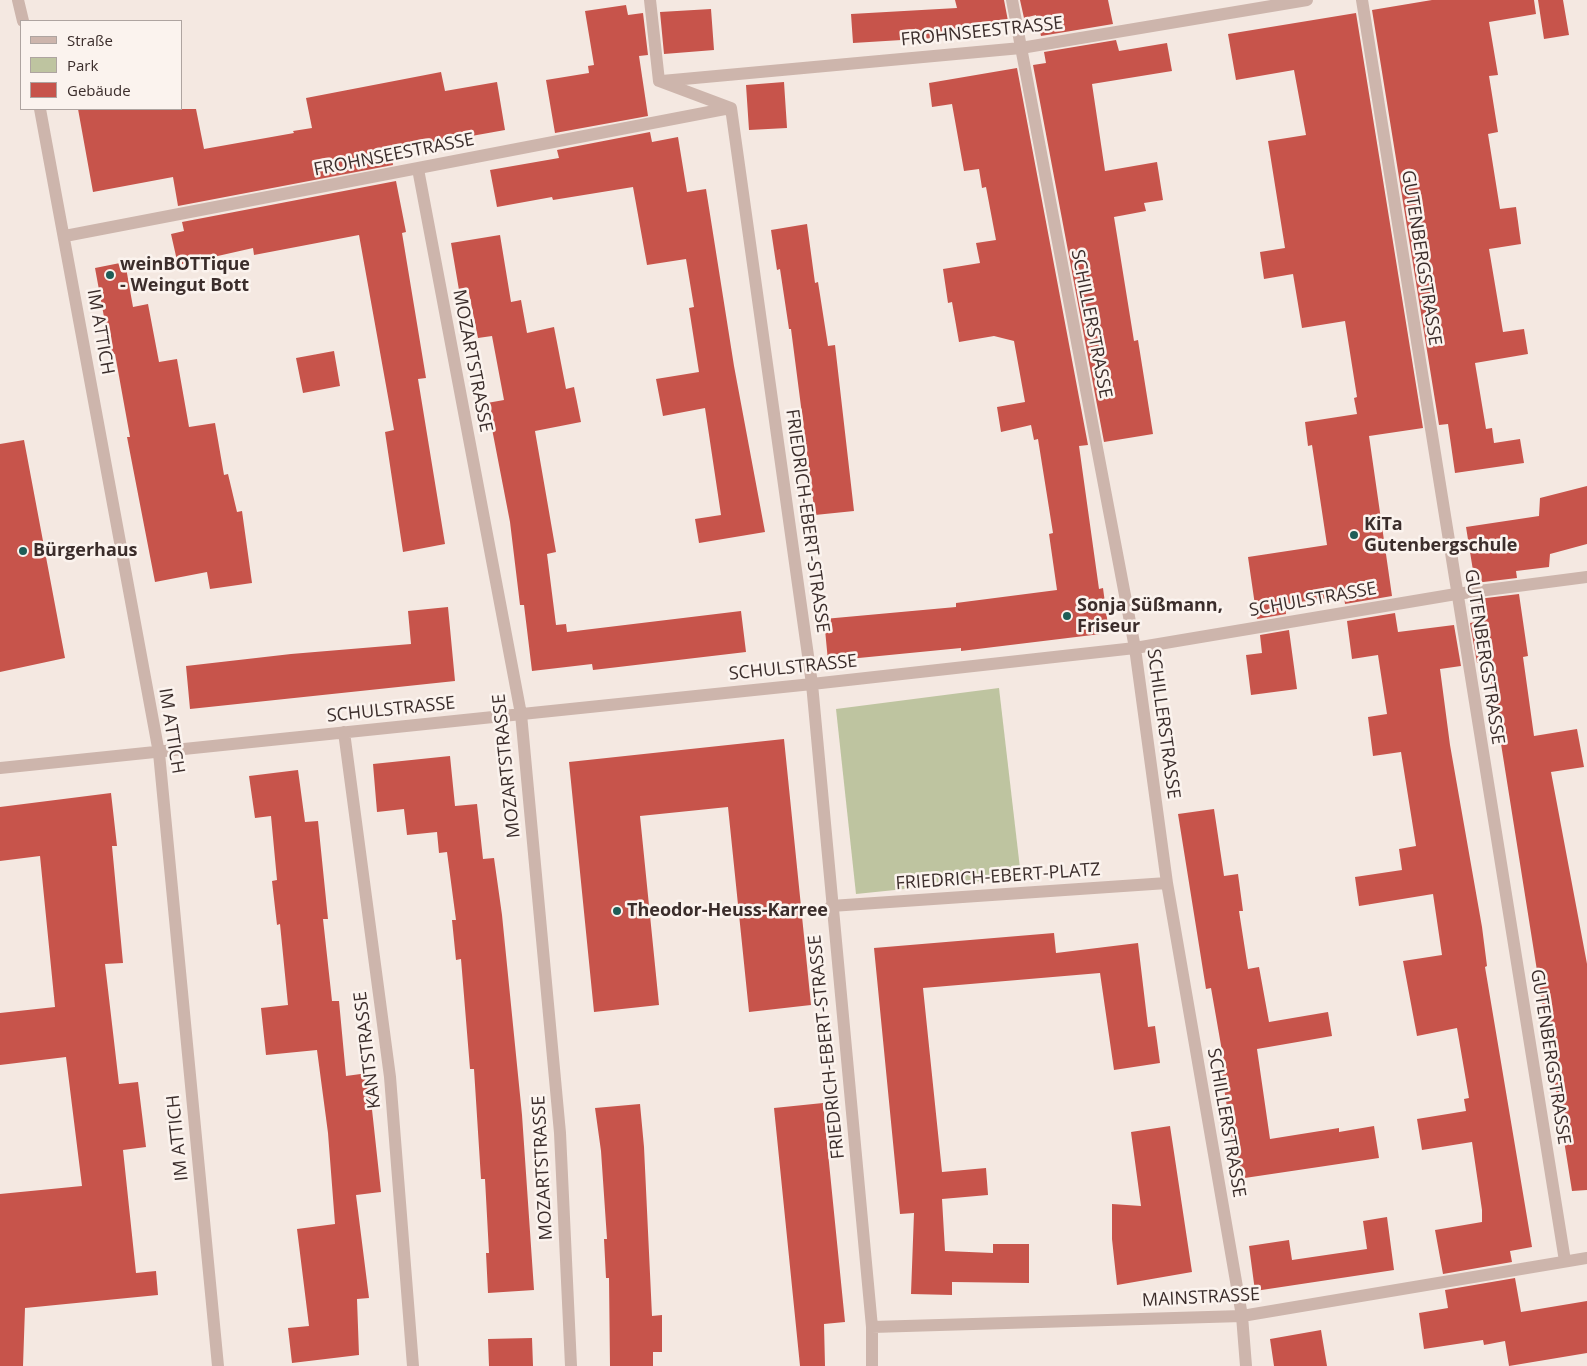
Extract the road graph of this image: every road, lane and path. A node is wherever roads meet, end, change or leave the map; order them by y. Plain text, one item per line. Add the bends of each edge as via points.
1 (18, 0) edge
2 (650, 0) edge
3 (1012, 0) edge
4 (1307, 0) edge
5 (1362, 0) edge
6 (23, 20) edge
7 (1021, 48) junction
8 (660, 81) junction
9 (731, 108) junction
10 (40, 110) edge
11 (418, 169) junction
12 (65, 236) junction
13 (1587, 577) edge
14 (1456, 594) junction
15 (1135, 648) junction
16 (812, 684) junction
17 (521, 714) junction
18 (344, 732) junction
19 (159, 753) junction
20 (0, 768) edge
21 (1166, 883) junction
22 (831, 906) junction
23 (1587, 1258) edge
24 (1565, 1261) junction
25 (1242, 1316) junction
26 (872, 1327) junction
27 (218, 1366) edge
28 (413, 1366) edge
29 (571, 1366) edge
30 (872, 1366) edge
31 (1246, 1366) edge

1 - 6 street
2 - 8 street
3 - 7 street, SCHILLERSTRASSE
4 - 7 street, FROHNSEESTRASSE
5 - 14 street, GUTENBERGSTRASSE
7 - 8 street, FROHNSEESTRASSE
7 - 15 street, SCHILLERSTRASSE
8 - 9 street
9 - 11 street, FROHNSEESTRASSE
9 - 16 street, FRIEDRICH-EBERT-STRASSE
10 - 12 street, IM ATTICH
11 - 12 street, FROHNSEESTRASSE
11 - 17 street, MOZARTSTRASSE
12 - 19 street, IM ATTICH
13 - 14 street, SCHULSTRASSE
14 - 15 street, SCHULSTRASSE
14 - 24 street, GUTENBERGSTRASSE
15 - 16 street, SCHULSTRASSE
15 - 21 street, SCHILLERSTRASSE
16 - 17 street, SCHULSTRASSE
16 - 22 street, FRIEDRICH-EBERT-STRASSE
17 - 18 street, SCHULSTRASSE
17 - 29 street, MOZARTSTRASSE via 560,1133
18 - 19 street, SCHULSTRASSE
18 - 28 street, KANTSTRASSE via 390,1077
19 - 20 street, SCHULSTRASSE
19 - 27 street, IM ATTICH
21 - 22 street, FRIEDRICH-EBERT-PLATZ
21 - 25 street, SCHILLERSTRASSE
22 - 26 street, FRIEDRICH-EBERT-STRASSE
23 - 24 street, MAINSTRASSE
24 - 25 street, MAINSTRASSE
25 - 26 street, MAINSTRASSE
25 - 31 street, SCHILLERSTRASSE
26 - 30 street, FRIEDRICH-EBERT-STRASSE

